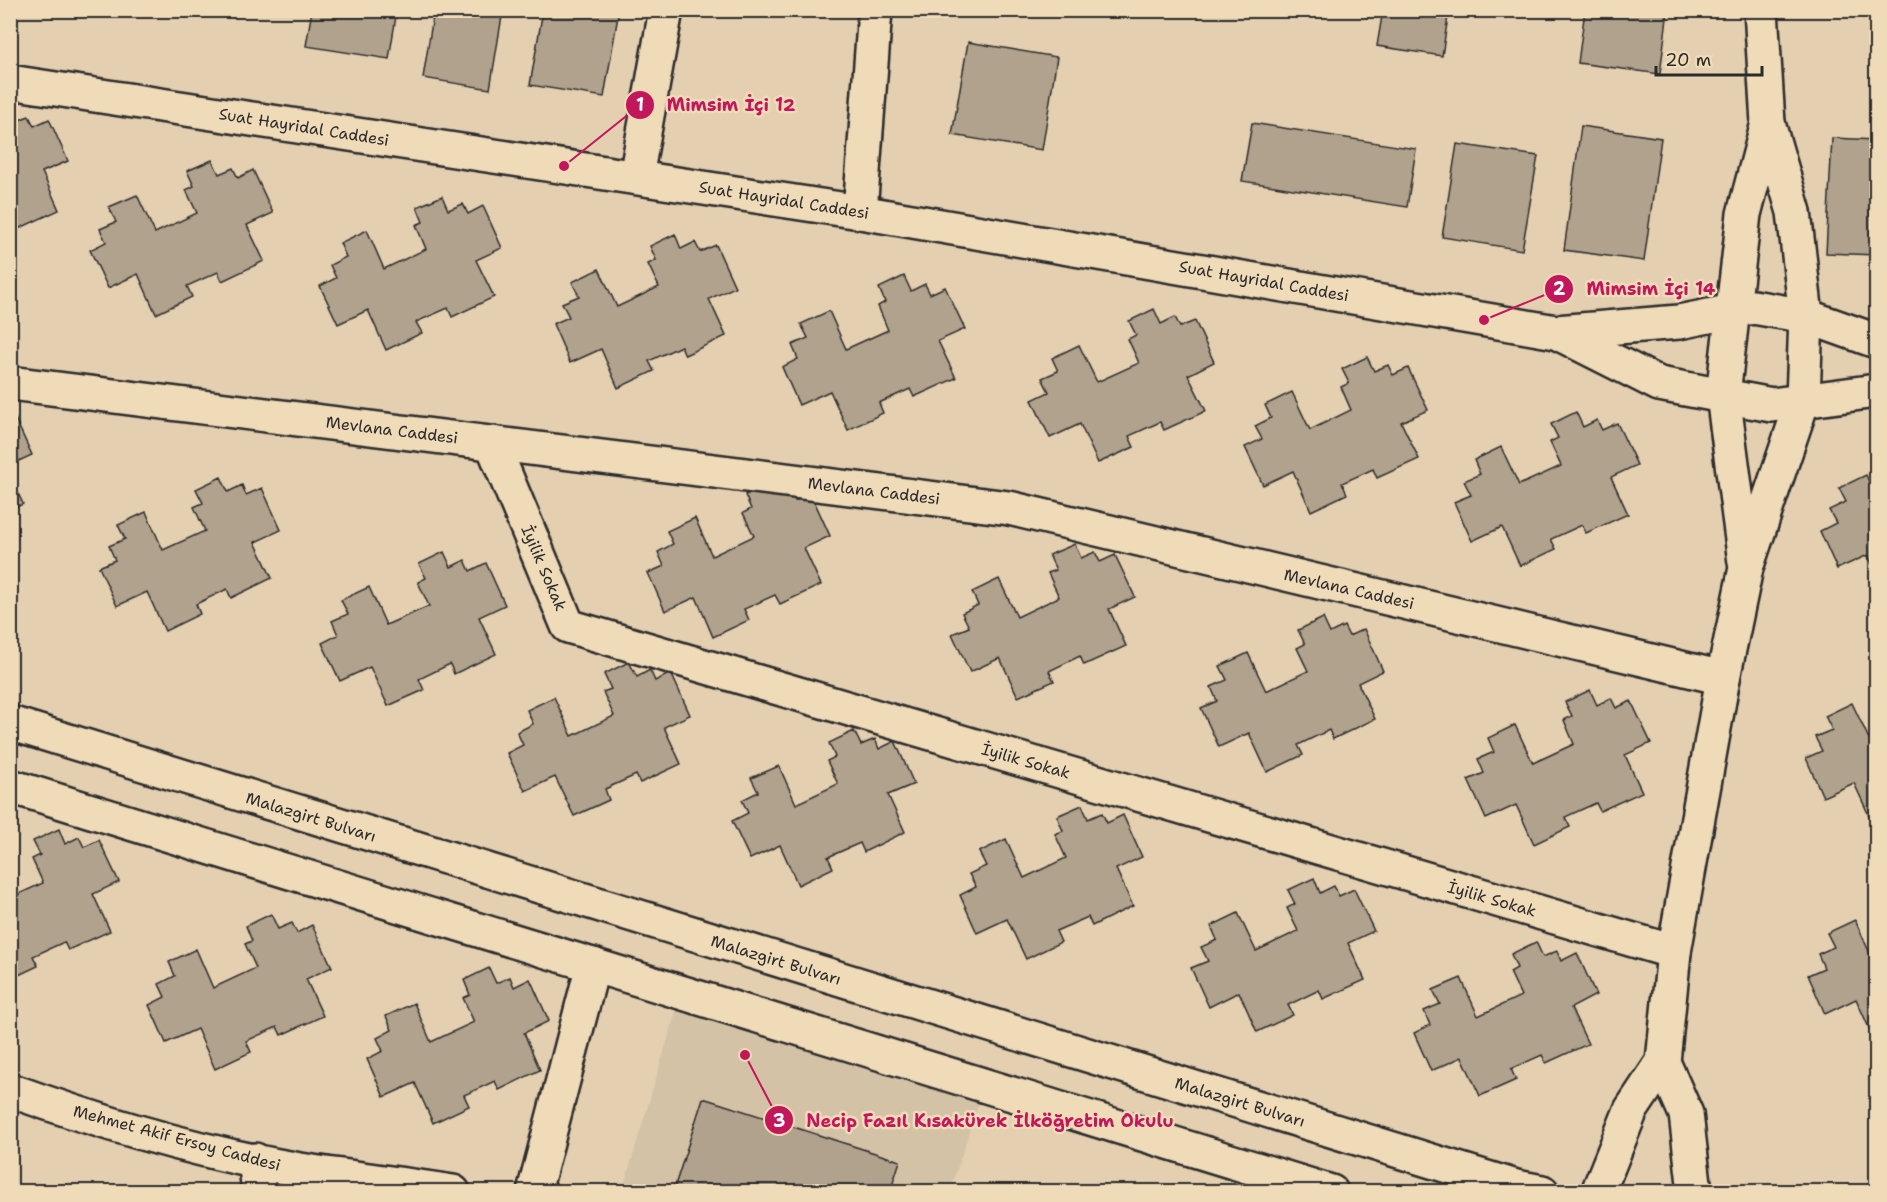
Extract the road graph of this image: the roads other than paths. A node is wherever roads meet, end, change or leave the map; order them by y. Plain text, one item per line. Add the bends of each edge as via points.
1 (666, 10) edge
2 (875, 10) edge
3 (1761, 10) edge
4 (10, 82) edge
5 (1768, 123) junction
6 (636, 177) junction
7 (861, 212) junction
8 (1732, 311) junction
9 (1806, 316) junction
10 (1556, 332) junction
11 (1876, 341) edge
12 (10, 383) edge
13 (1876, 391) edge
14 (1723, 395) junction
15 (1803, 400) junction
16 (492, 443) junction
17 (1746, 568) junction
18 (1723, 678) junction
19 (10, 723) edge
20 (10, 786) edge
21 (1674, 952) junction
22 (593, 965) junction
23 (1663, 1062) junction
24 (10, 1090) edge
25 (257, 1176) edge
26 (453, 1191) edge
27 (534, 1191) edge
28 (1331, 1191) edge
29 (1542, 1191) edge
30 (1598, 1191) edge
31 (1695, 1191) edge

1 - 6 main road
2 - 7 main road
3 - 5 main road
4 - 6 main road, Suat Hayridal Caddesi
5 - 8 main road via 1744,214
5 - 9 main road via 1794,212
6 - 7 main road, Suat Hayridal Caddesi
7 - 10 main road, Suat Hayridal Caddesi
8 - 9 main road, Suat Hayridal Caddesi via 1753,307
8 - 10 main road, Suat Hayridal Caddesi via 1679,322
8 - 14 main road
9 - 11 main road, Suat Hayridal Caddesi
9 - 15 main road
10 - 14 main road, Suat Hayridal Caddesi via 1659,384
12 - 16 main road, Mevlana Caddesi
13 - 15 main road, Suat Hayridal Caddesi
14 - 15 main road, Suat Hayridal Caddesi via 1772,405
14 - 17 main road
15 - 17 main road
16 - 18 main road, Mevlana Caddesi via 1009,508
16 - 21 main road, İyilik Sokak via 568,626
17 - 18 main road
18 - 21 main road
19 - 29 main road, Malazgirt Bulvarı via 1516,1187
20 - 22 main road
21 - 23 main road
22 - 27 main road
22 - 28 main road
23 - 30 main road via 1631,1110
23 - 31 main road via 1686,1114
24 - 25 main road, Mehmet Akif Ersoy Caddesi
25 - 26 main road, Mehmet Akif Ersoy Caddesi via 300,1170

